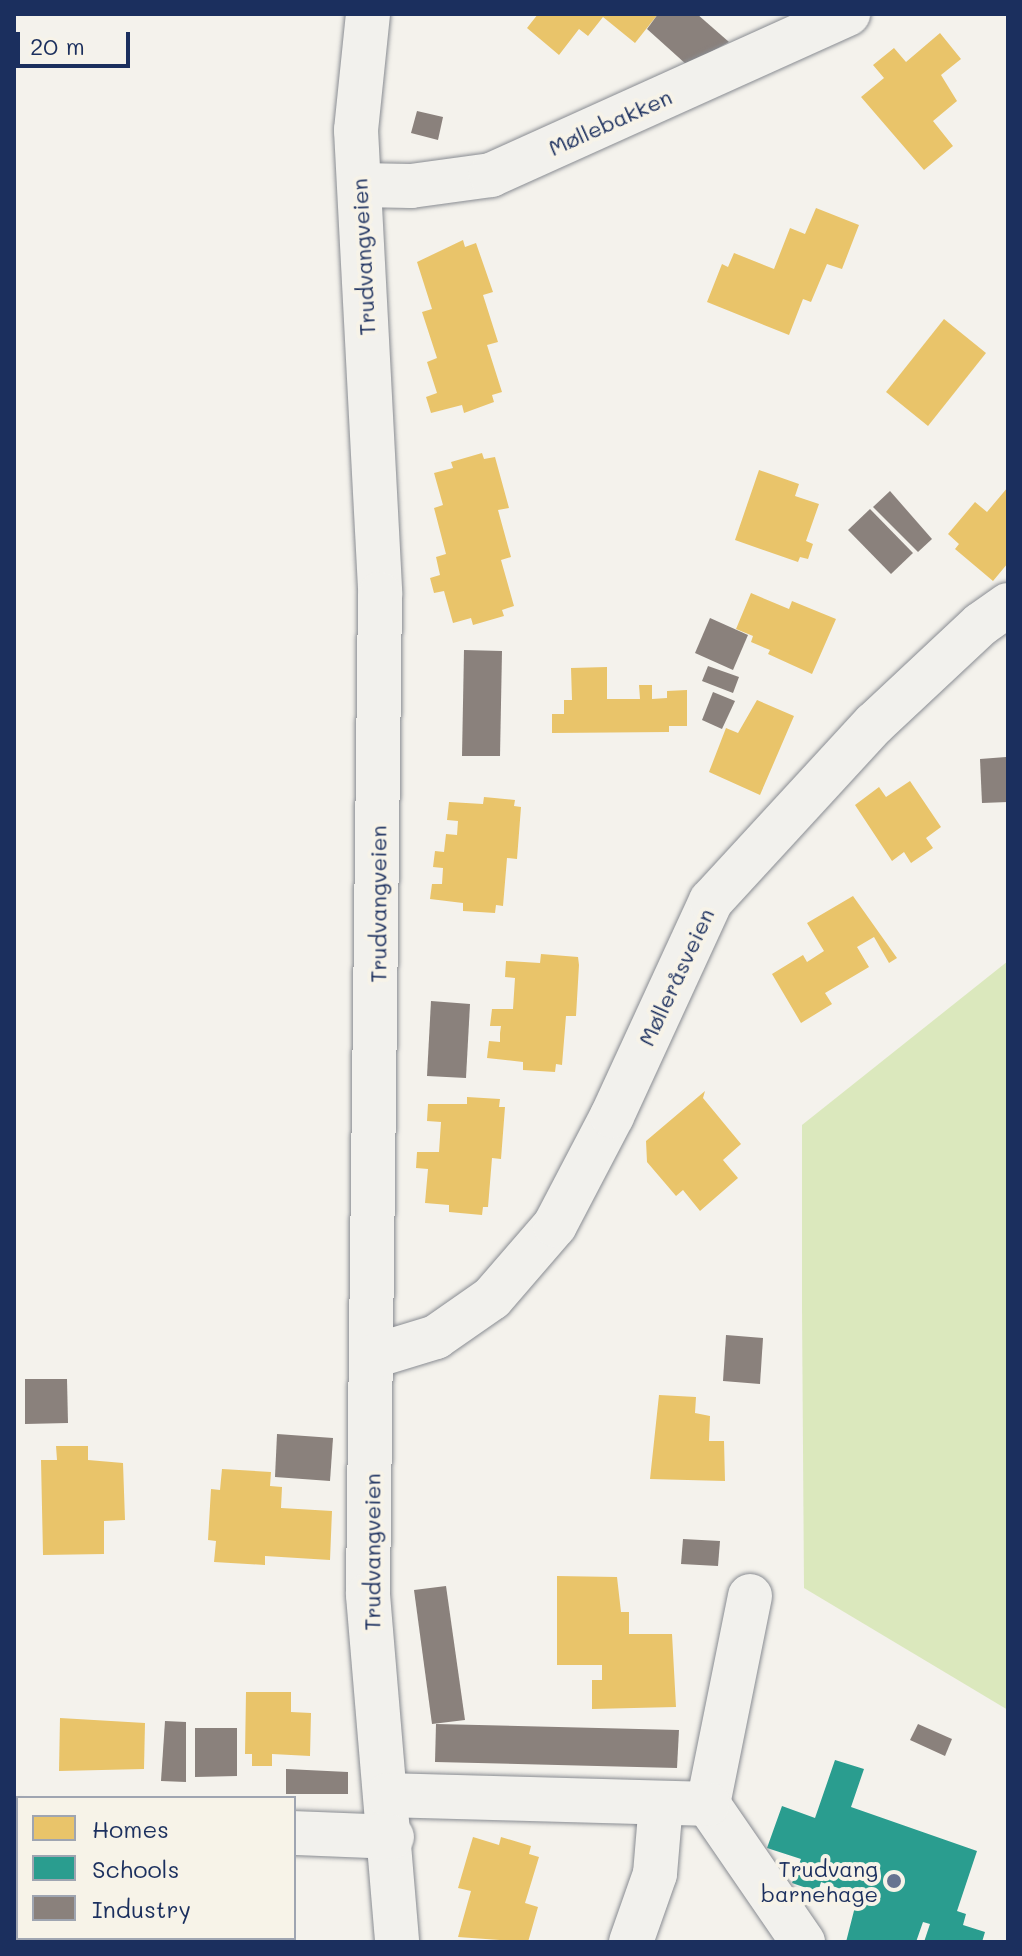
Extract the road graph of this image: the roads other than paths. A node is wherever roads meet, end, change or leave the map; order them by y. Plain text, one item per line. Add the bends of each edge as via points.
1 (368, 14) edge
2 (848, 14) edge
3 (360, 185) junction
4 (1008, 605) edge
5 (374, 1356) junction
6 (750, 1596) dead end
7 (661, 1803) junction
8 (708, 1804) junction
9 (390, 1816) junction
10 (296, 1833) edge
11 (397, 1942) edge
12 (631, 1942) edge
13 (803, 1942) edge

1 - 3 street, Trudvangveien via 356,130
2 - 3 street, Møllebakken via 491,175 411,186
3 - 5 street, Trudvangveien via 380,594
4 - 5 street, Mølleråsveien via 874,724 711,901 612,1116 555,1225 492,1298 436,1337
5 - 9 street, Trudvangveien via 368,1595
6 - 8 street
7 - 8 street
7 - 9 street
7 - 12 street via 655,1874
8 - 13 street
9 - 10 street
9 - 11 street, Trudvangveien

